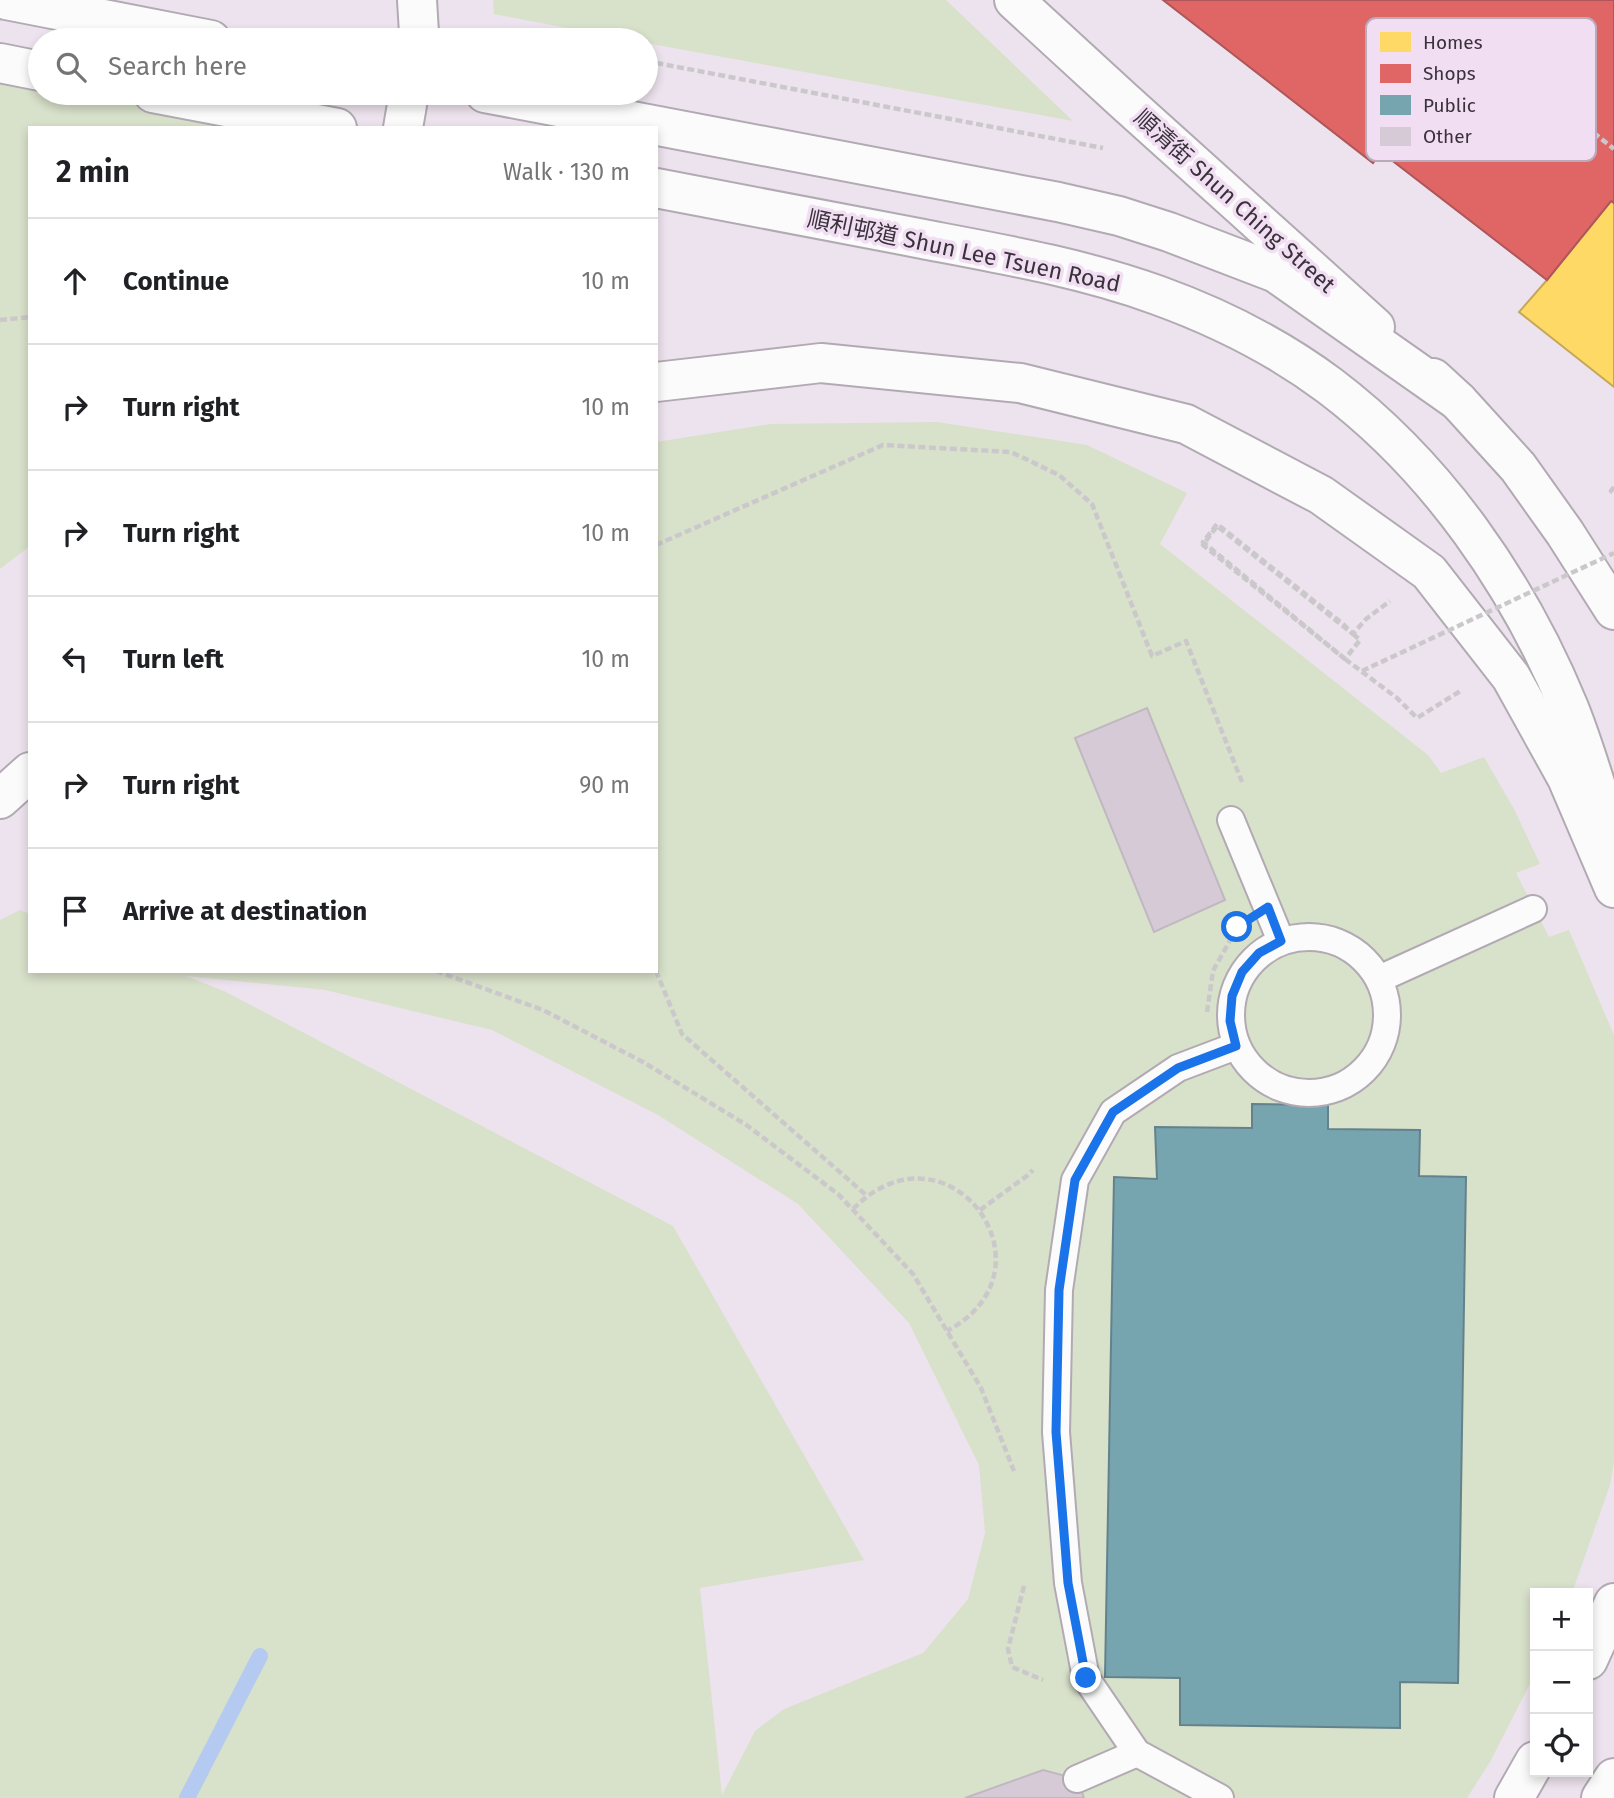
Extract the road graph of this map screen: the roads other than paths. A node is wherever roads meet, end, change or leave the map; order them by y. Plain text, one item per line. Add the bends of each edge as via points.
1 (6, 0) edge
2 (417, 0) edge
3 (1014, 0) edge
4 (150, 28) edge
5 (419, 28) edge
6 (0, 63) edge
7 (28, 69) edge
8 (217, 105) edge
9 (407, 105) edge
10 (550, 105) edge
11 (327, 126) edge
12 (403, 126) edge
13 (658, 188) edge
14 (658, 382) edge
15 (1458, 401) junction
16 (1614, 610) edge
17 (28, 774) edge
18 (0, 799) edge
19 (1231, 820) dead end
20 (1614, 846) edge
21 (1614, 888) edge
22 (1534, 909) dead end
23 (1281, 941) junction
24 (1378, 979) junction
25 (1236, 1046) junction
26 (1614, 1603) edge
27 (1592, 1651) edge
28 (1137, 1753) junction
29 (1530, 1770) edge
30 (1077, 1779) dead end
31 (1614, 1779) edge
32 (1220, 1798) edge
33 (1514, 1798) edge
34 (1601, 1798) edge

1 - 4 main road
2 - 5 main road
3 - 15 main road, 順清街 Shun Ching Street
6 - 7 main road
8 - 11 main road
9 - 12 main road
10 - 15 main road via 1058,202 1169,232 1276,273
13 - 20 main road, 順利邨道 Shun Lee Tsuen Road via 999,253 1112,281 1247,334 1330,386 1434,485 1494,566 1545,655 1568,707
14 - 21 main road via 821,363 1020,383 1185,424 1321,495 1429,572 1511,677 1566,778
15 - 16 main road via 1518,467
17 - 18 main road
19 - 23 lane
22 - 24 lane
23 - 24 lane via 1304,937 1337,943 1365,961
23 - 25 lane via 1259,953 1242,972 1232,996 1230,1021
24 - 25 lane via 1386,1002 1386,1028 1378,1052 1363,1071 1342,1085 1318,1093 1293,1091 1270,1082 1251,1067
25 - 28 lane via 1178,1068 1113,1112 1075,1180 1059,1290 1056,1432 1068,1583 1086,1678
26 - 27 main road
28 - 30 lane
28 - 32 lane
29 - 33 main road
31 - 34 main road

